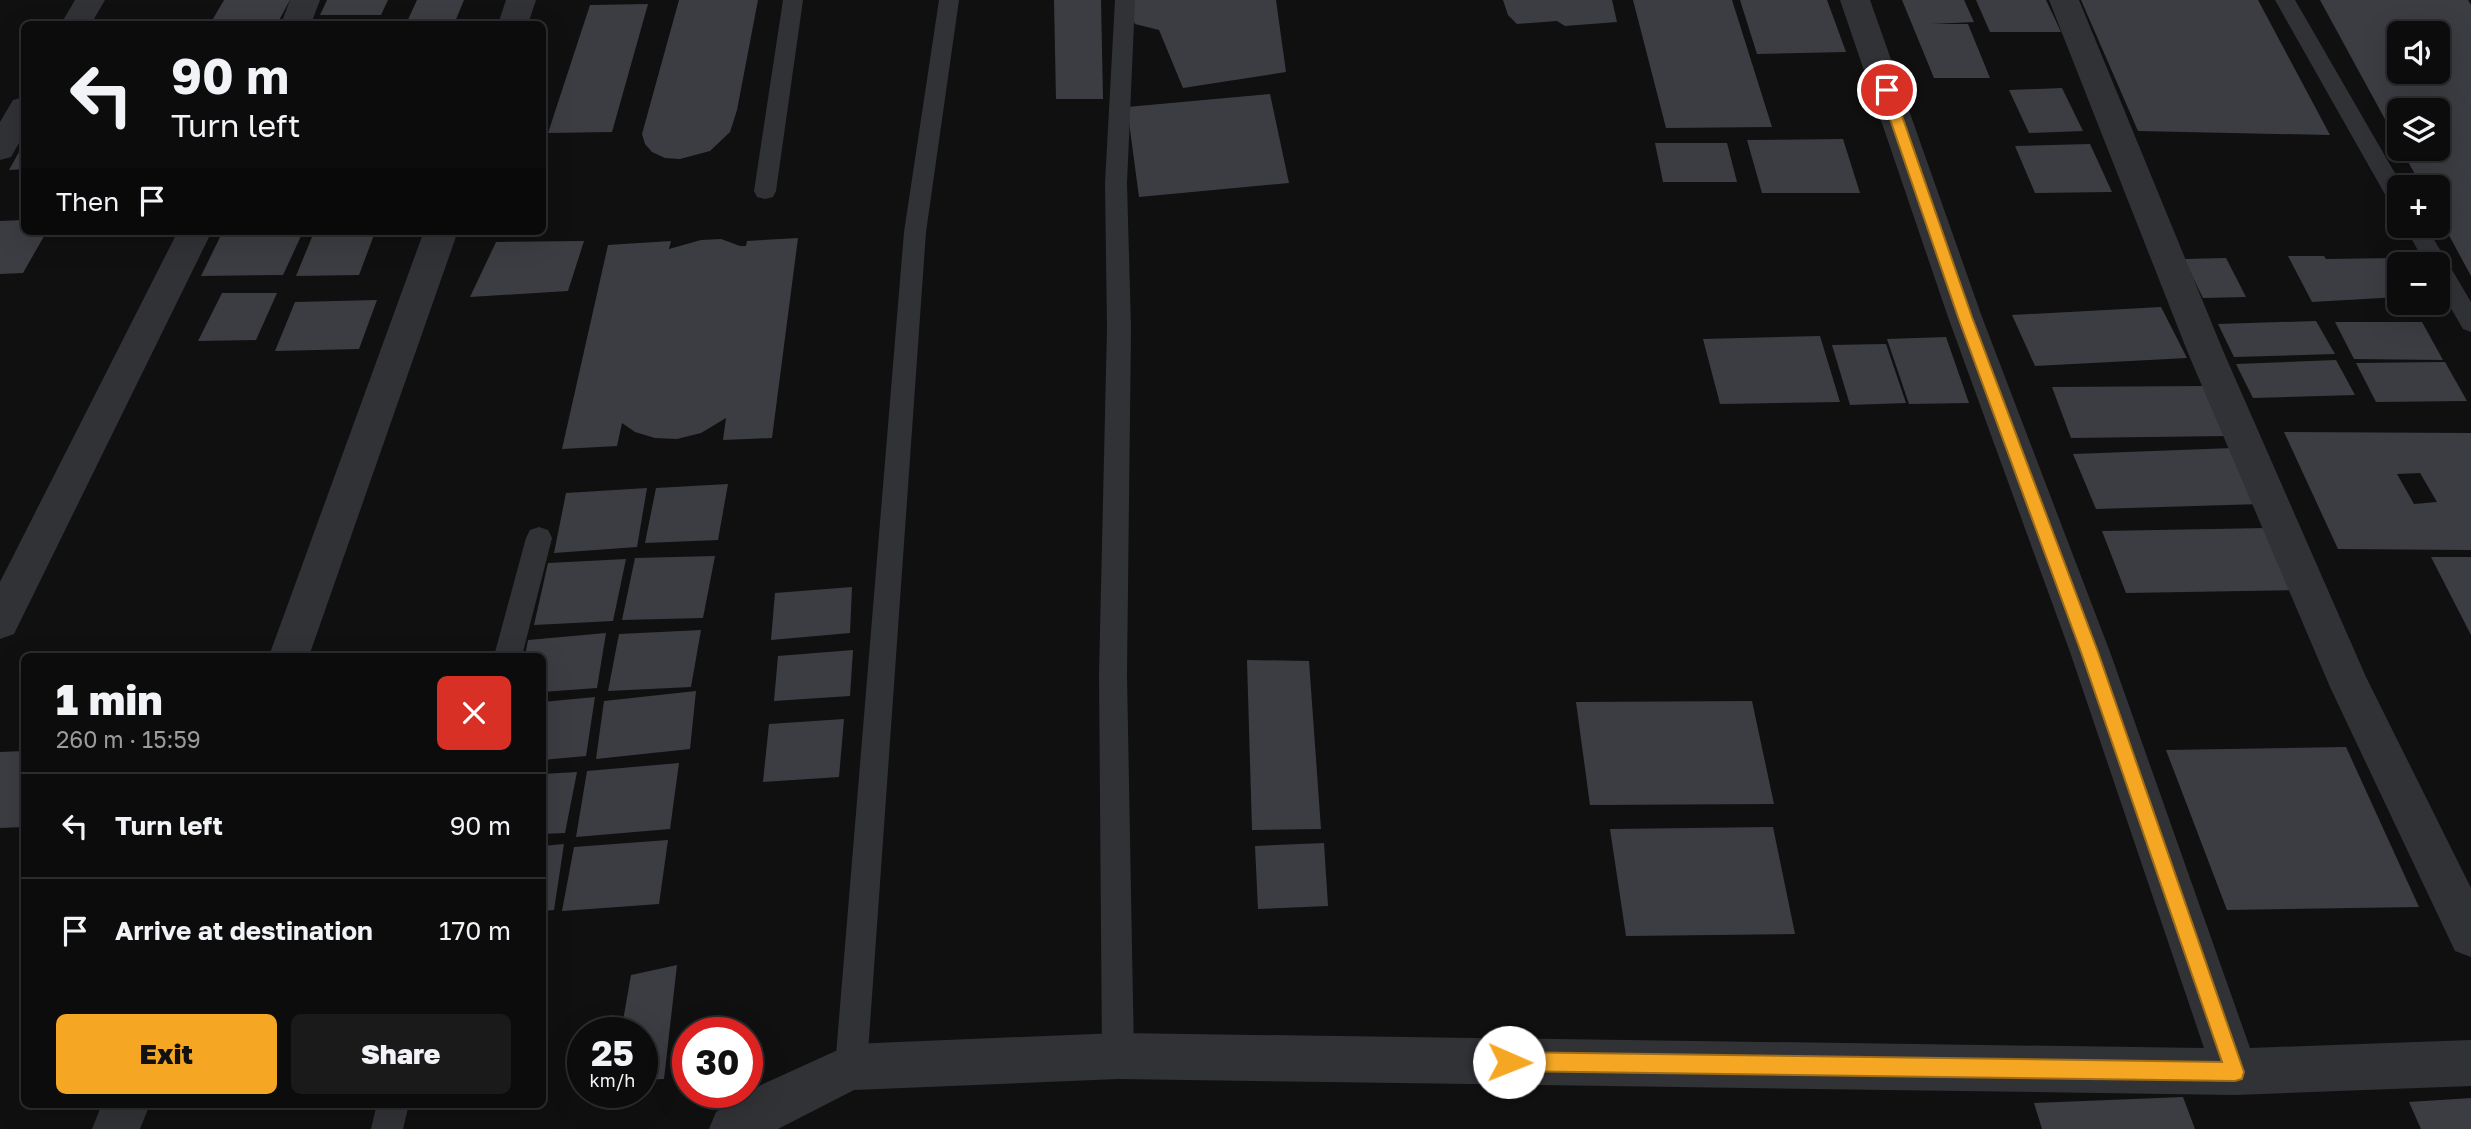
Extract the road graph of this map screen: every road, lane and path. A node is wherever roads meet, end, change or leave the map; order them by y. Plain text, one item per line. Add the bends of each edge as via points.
1 (90, 0) edge
2 (305, 0) edge
3 (522, 0) edge
4 (793, 0) edge
5 (949, 0) edge
6 (1125, 0) edge
7 (1855, 0) edge
8 (2064, 0) edge
9 (2285, 0) edge
10 (78, 21) edge
11 (297, 21) edge
12 (514, 21) edge
13 (21, 113) edge
14 (0, 149) edge
15 (2387, 178) edge
16 (765, 191) dead end
17 (193, 235) edge
18 (440, 235) edge
19 (2450, 287) edge
20 (2471, 323) edge
21 (539, 538) dead end
22 (0, 622) edge
23 (290, 653) edge
24 (510, 653) edge
25 (2471, 935) edge
26 (1118, 1056) junction
27 (2471, 1063) edge
28 (851, 1068) junction
29 (2235, 1072) junction
30 (124, 1108) edge
31 (392, 1108) edge
32 (117, 1129) edge
33 (387, 1129) edge
34 (733, 1129) edge

1 - 10 street
2 - 11 street
3 - 12 street
4 - 16 lane
5 - 28 lane via 915,232
6 - 26 lane via 1116,183 1113,674
7 - 29 street via 1965,317 2090,652
8 - 25 street via 2206,353 2339,661
9 - 15 lane
13 - 14 street
17 - 22 street
18 - 23 street
19 - 20 lane
21 - 24 lane
26 - 28 street
26 - 29 street
27 - 29 street
28 - 34 street
30 - 32 street
31 - 33 lane

